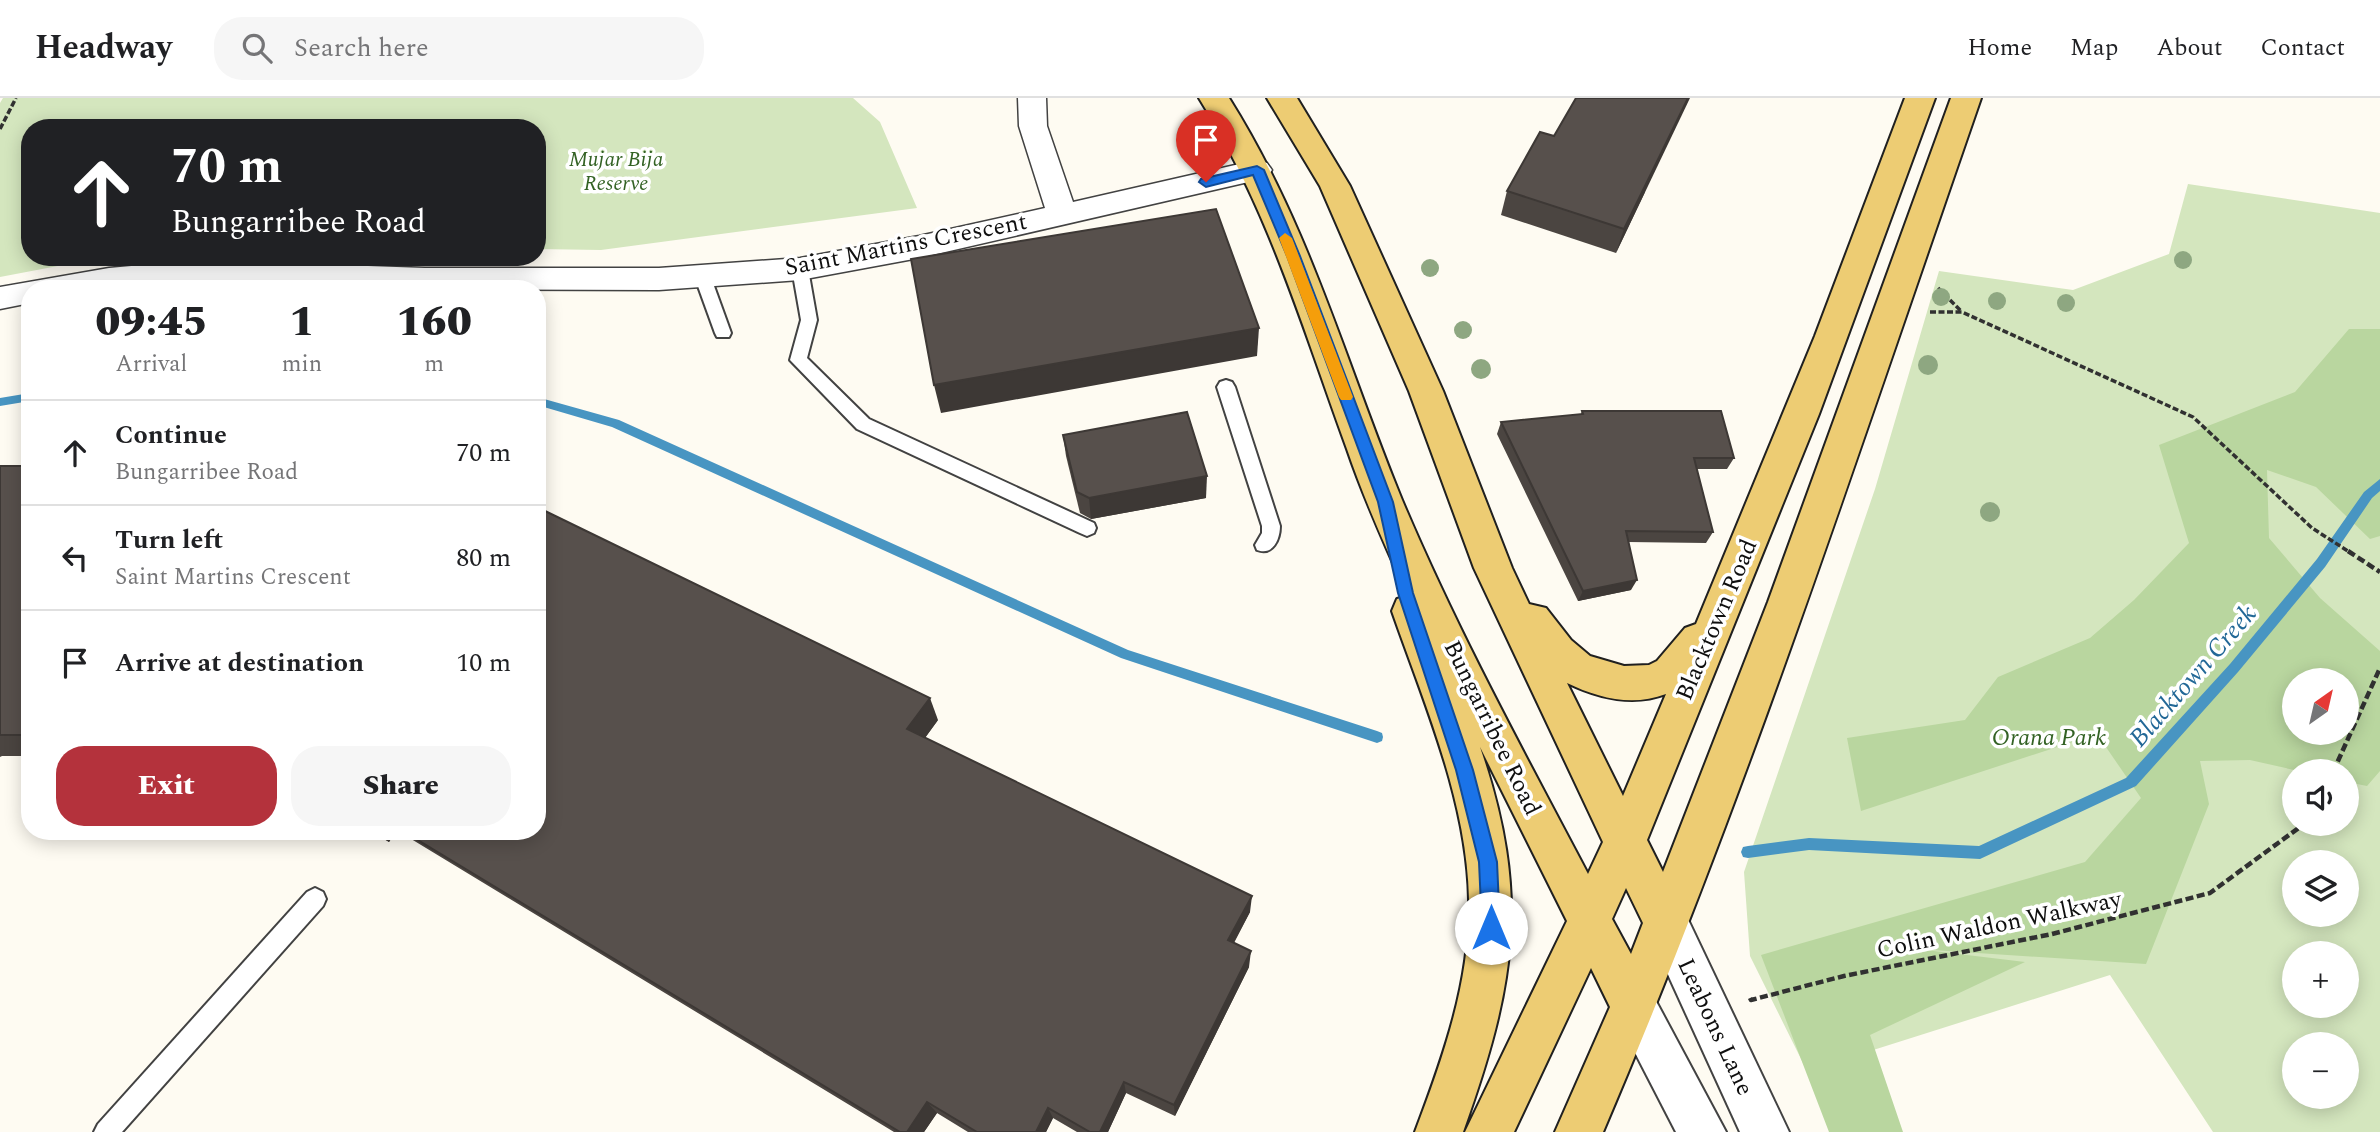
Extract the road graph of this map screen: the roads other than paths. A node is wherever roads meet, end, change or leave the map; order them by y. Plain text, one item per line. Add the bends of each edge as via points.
1 (1032, 98) edge
2 (1214, 98) edge
3 (1282, 98) edge
4 (1920, 98) edge
5 (1966, 98) edge
6 (1257, 170) junction
7 (1062, 214) junction
8 (800, 269) junction
9 (702, 275) junction
10 (103, 280) edge
11 (21, 294) edge
12 (0, 298) edge
13 (723, 333) dead end
14 (798, 360) joint
15 (1226, 387) dead end
16 (1385, 502) junction
17 (1087, 528) edge
18 (1264, 545) dead end
19 (1493, 568) junction
20 (1737, 577) junction
21 (1626, 840) junction
22 (315, 899) dead end
23 (1588, 918) junction
24 (1666, 922) junction
25 (1634, 1006) junction
26 (106, 1132) edge
27 (1439, 1132) edge
28 (1489, 1132) edge
29 (1580, 1132) edge
30 (1702, 1132) edge
31 (1765, 1132) edge

1 - 7 street via 1033,126
2 - 6 main road, Bungarribee Road
3 - 19 main road via 1335,186 1426,391
4 - 20 main road, Blacktown Road
5 - 24 main road via 1787,603
6 - 7 street, Saint Martins Crescent
6 - 16 main road, Bungarribee Road
7 - 8 street, Saint Martins Crescent
8 - 9 street, Saint Martins Crescent
8 - 14 lane via 809,320
9 - 10 street, Saint Martins Crescent via 425,279 198,271
9 - 13 lane
11 - 12 street
14 - 17 lane via 863,424
15 - 18 lane via 1271,526
16 - 23 main road, Bungarribee Road via 1455,655
16 - 27 main road via 1406,593 1475,807 1491,896 1481,1003
19 - 20 main road via 1551,646 1576,668 1628,684 1648,683 1671,673 1711,626
19 - 21 main road via 1580,754
20 - 21 main road, Blacktown Road
21 - 23 main road, Blacktown Road
21 - 24 main road
22 - 26 lane
23 - 25 main road, Bungarribee Road
23 - 28 main road, Blacktown Road via 1558,992
24 - 25 main road
24 - 31 street, Leabons Lane
25 - 29 main road
25 - 30 street

